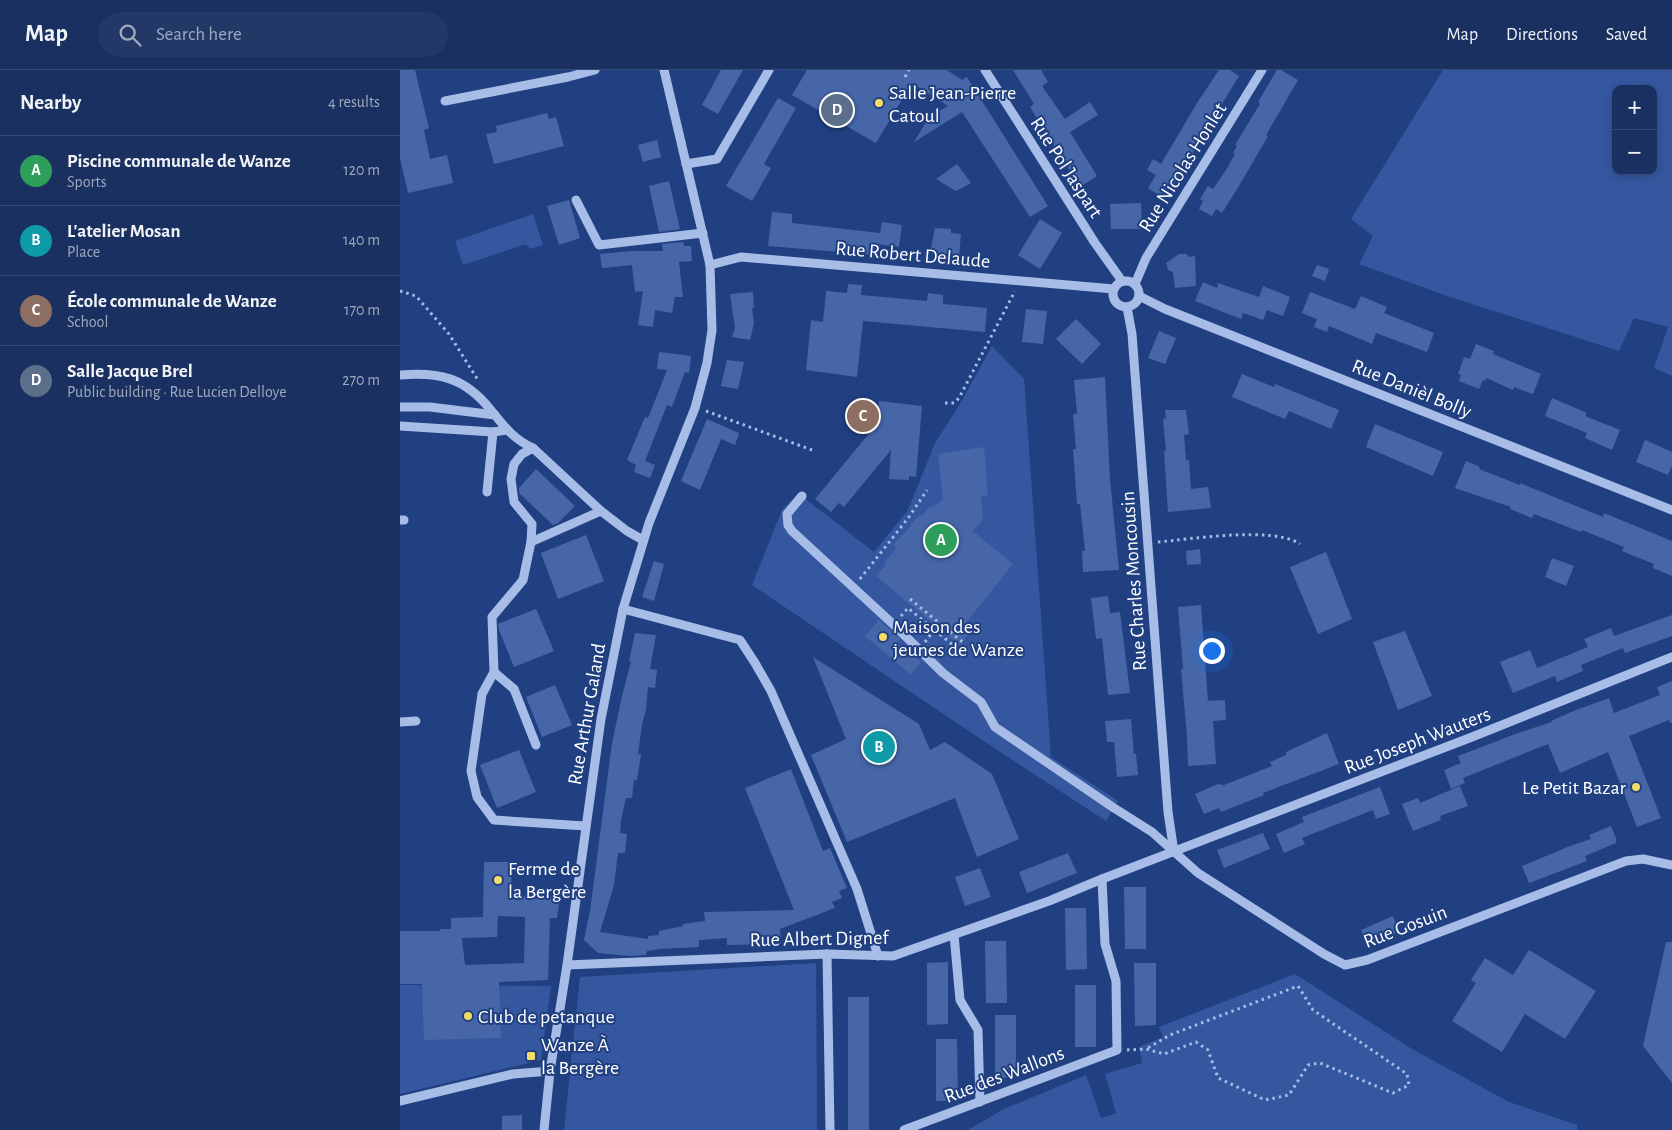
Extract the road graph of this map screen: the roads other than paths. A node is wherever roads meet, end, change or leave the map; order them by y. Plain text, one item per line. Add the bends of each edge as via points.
1 (594, 70) edge
2 (664, 70) edge
3 (769, 70) edge
4 (985, 70) edge
5 (1262, 70) edge
6 (445, 101) dead end
7 (686, 164) junction
8 (576, 200) dead end
9 (703, 233) junction
10 (710, 265) junction
11 (1122, 281) junction
12 (1135, 284) junction
13 (1114, 289) junction
14 (1140, 296) junction
15 (1127, 307) junction
16 (400, 375) edge
17 (400, 407) edge
18 (495, 415) junction
19 (400, 426) edge
20 (507, 430) junction
21 (493, 432) junction
22 (533, 448) junction
23 (487, 492) dead end
24 (802, 496) dead end
25 (1672, 510) edge
26 (601, 512) junction
27 (643, 540) junction
28 (531, 542) junction
29 (623, 609) junction
30 (1672, 657) edge
31 (494, 672) junction
32 (416, 721) dead end
33 (400, 722) edge
34 (536, 745) dead end
35 (585, 826) junction
36 (1174, 852) junction
37 (1672, 865) edge
38 (1102, 879) junction
39 (954, 935) junction
40 (827, 954) junction
41 (878, 956) junction
42 (567, 965) junction
43 (550, 1071) junction
44 (400, 1101) edge
45 (980, 1102) junction
46 (544, 1130) edge
47 (830, 1130) edge
48 (904, 1130) edge

1 - 6 street
2 - 7 street, Rue Arthur Galand
3 - 7 street via 717,159
4 - 11 street, Rue Pol Jaspart
5 - 12 street, Rue Nicolas Honlet via 1146,258
7 - 9 street, Rue Arthur Galand
8 - 9 street via 599,245
9 - 10 street, Rue Arthur Galand
10 - 13 street, Rue Robert Delaude via 741,257
10 - 27 street, Rue Arthur Galand via 712,330 707,363 696,408
11 - 12 street
11 - 13 street
12 - 14 street
13 - 15 street via 1114,300
14 - 15 street via 1135,304
14 - 25 street, Rue Danièl Bolly via 1165,309
15 - 36 street, Rue Charles Moncousin via 1132,334 1168,812
16 - 18 street via 441,375 463,385
17 - 18 street via 430,407
18 - 20 street
19 - 21 street
20 - 21 street
20 - 22 street
21 - 23 street
22 - 26 street
22 - 28 street via 514,464 511,479 514,502 532,524
24 - 36 street via 787,514 788,525 810,549 943,672 981,702 995,726 1152,832
26 - 27 street
26 - 28 street
27 - 29 street, Rue Arthur Galand
28 - 31 street via 523,580 492,617
29 - 35 street, Rue Arthur Galand via 601,719
29 - 41 street via 740,640 771,691 857,889
30 - 36 street, Rue Joseph Wauters
31 - 34 street via 514,689
31 - 35 street via 482,694 472,761 477,797 494,820
32 - 33 street
35 - 42 street, Rue Arthur Galand
36 - 37 street, Rue Gosuin via 1207,878 1344,965 1367,960 1626,861 1644,859
36 - 38 street, Rue Albert Dignef
38 - 39 street, Rue Albert Dignef
38 - 45 street, Rue des Wallons via 1105,944 1116,981 1117,1050
39 - 41 street, Rue Albert Dignef via 894,956
39 - 45 street via 960,1000 978,1030
40 - 41 street, Rue Albert Dignef
40 - 42 street, Rue Albert Dignef
40 - 47 street
42 - 43 street, Rue Arthur Galand
43 - 44 street via 514,1074
43 - 46 street, Rue Arthur Galand
45 - 48 street, Rue des Wallons

